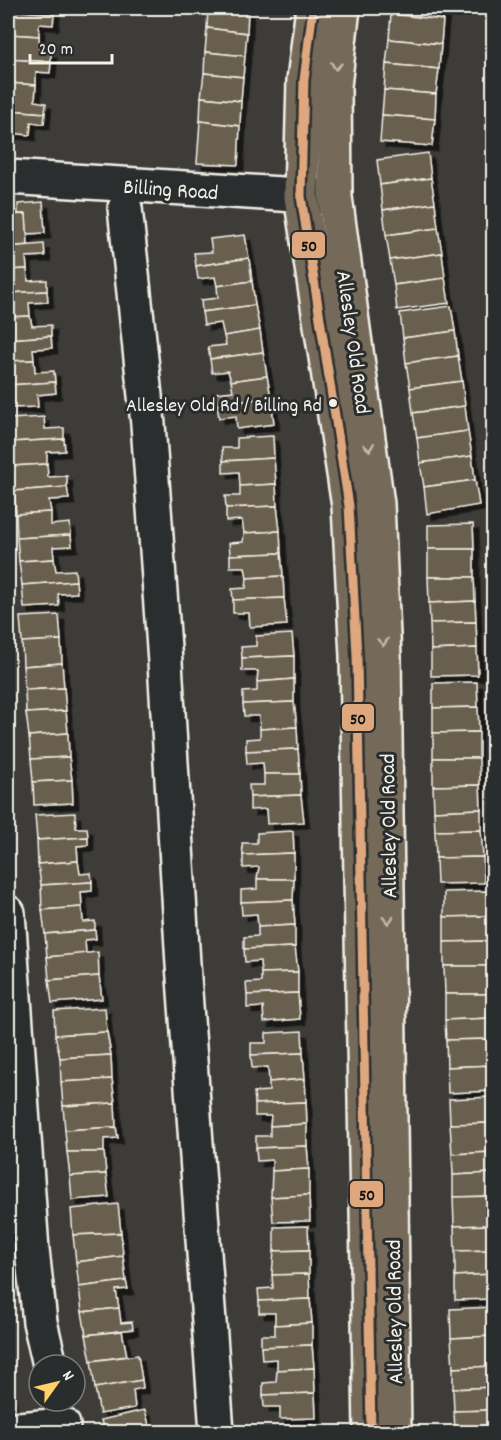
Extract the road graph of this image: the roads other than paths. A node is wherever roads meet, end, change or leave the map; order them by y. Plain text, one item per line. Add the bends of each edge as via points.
1 (313, 8) edge
2 (343, 8) edge
3 (8, 177) edge
4 (302, 196) junction
5 (335, 197) junction
6 (125, 208) dead end
7 (374, 869) junction
8 (8, 913) edge
9 (9, 949) edge
10 (21, 1277) edge
11 (47, 1353) edge
12 (62, 1420) edge
13 (8, 1430) edge
14 (217, 1432) edge
15 (371, 1432) edge
16 (394, 1432) edge

1 - 4 main road, Allesley Old Road via 304,80
2 -> 5 main road, Allesley Old Road via 334,86
3 - 4 street, Billing Road
4 - 5 street, Billing Road
4 - 7 main road, Allesley Old Road via 348,506
5 -> 7 main road, Allesley Old Road via 377,504 384,657
6 - 14 street via 148,424
7 - 15 main road, Allesley Old Road
7 -> 16 main road, Allesley Old Road
8 - 9 street
9 - 10 street
10 - 11 street via 40,1322
12 - 13 street

